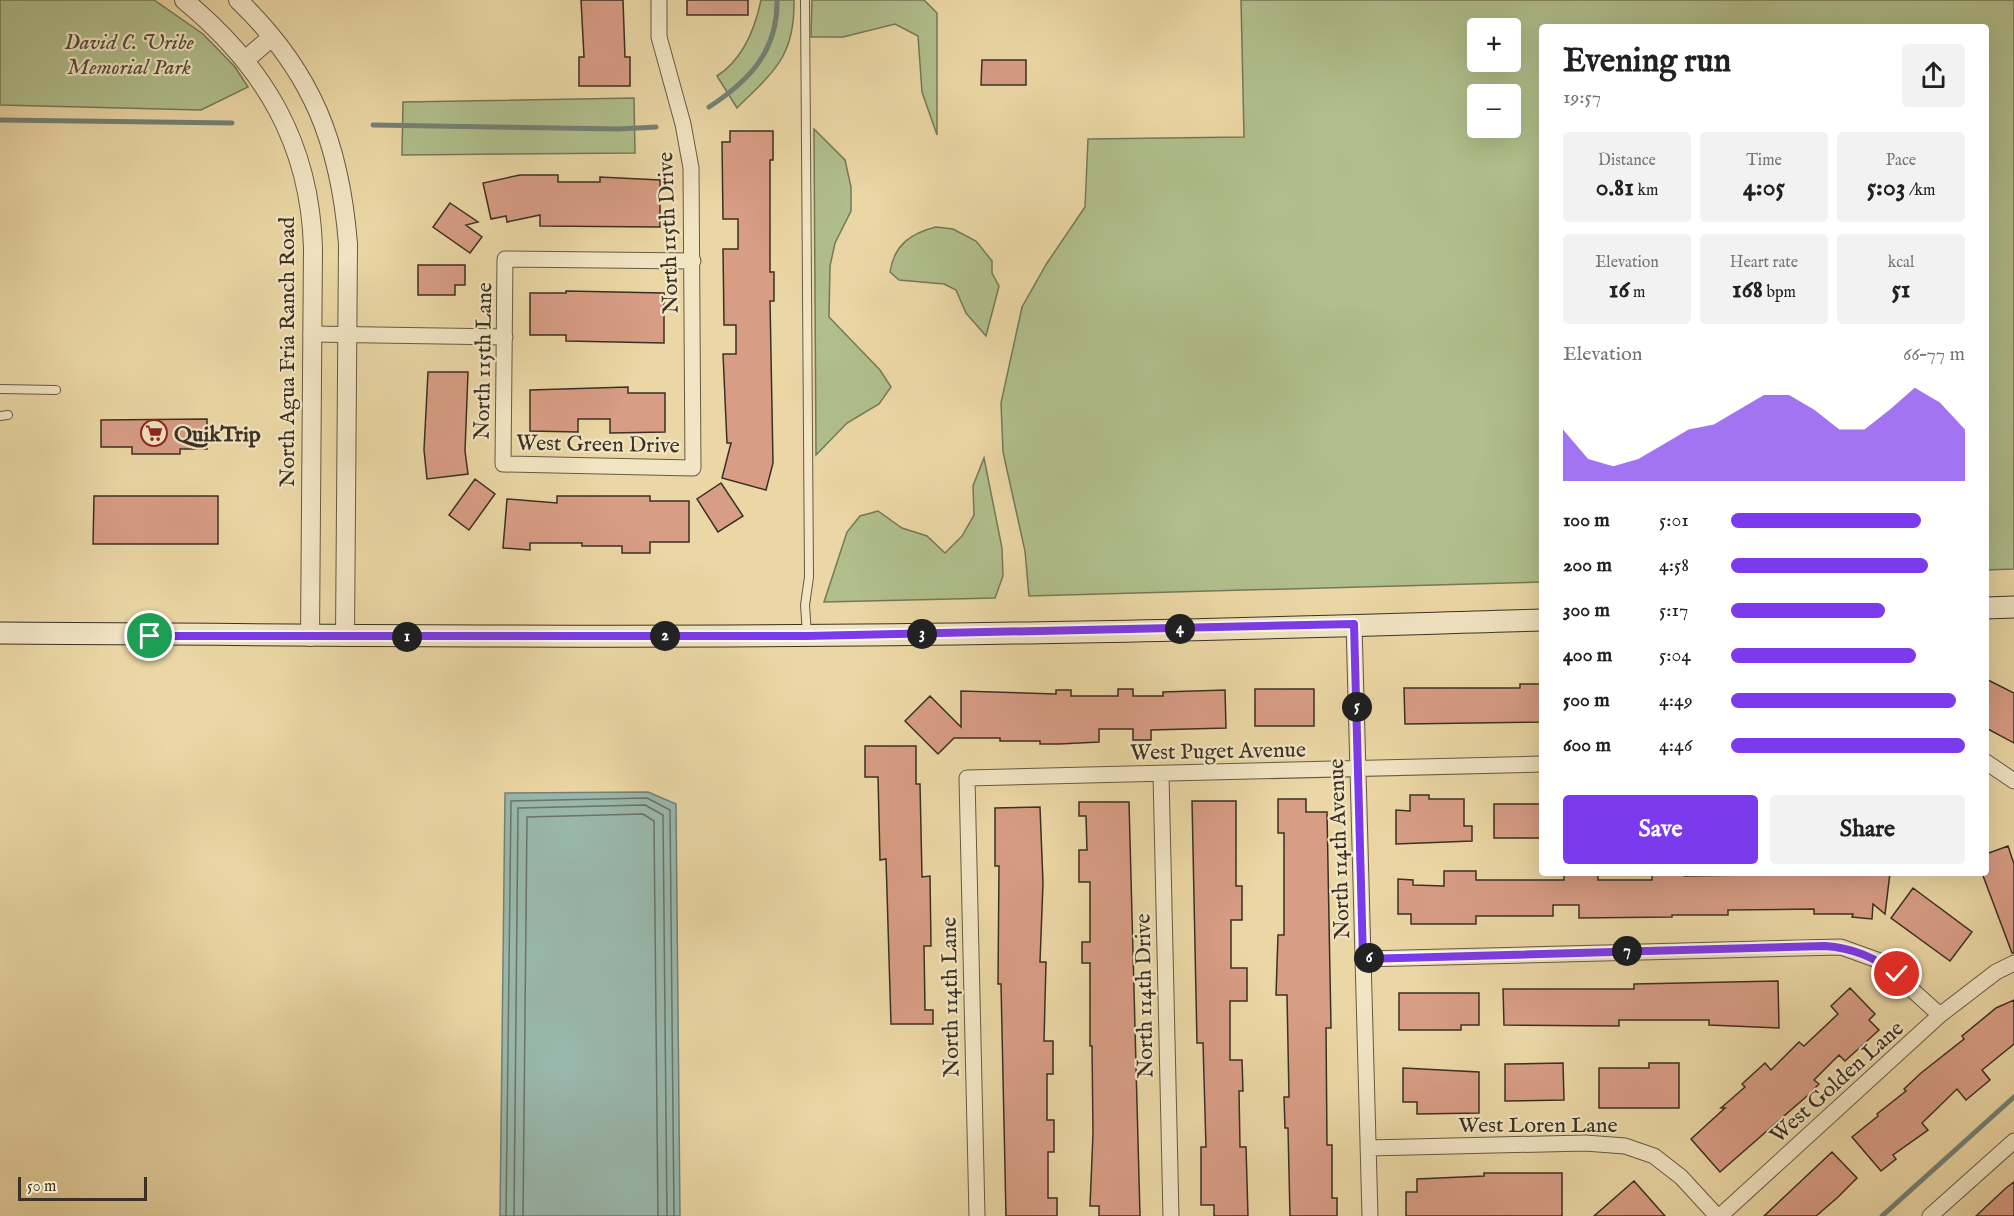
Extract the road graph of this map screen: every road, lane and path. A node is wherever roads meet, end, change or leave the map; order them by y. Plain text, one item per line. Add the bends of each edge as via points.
1 (184, 0) edge
2 (238, 0) edge
3 (659, 0) edge
4 (804, 0) edge
5 (272, 37) junction
6 (245, 60) junction
7 (693, 261) junction
8 (311, 334) junction
9 (348, 334) junction
10 (505, 337) junction
11 (0, 389) edge
12 (56, 390) dead end
13 (503, 464) joint
14 (693, 468) joint
15 (2014, 607) edge
16 (1989, 608) edge
17 (1539, 620) edge
18 (1354, 624) junction
19 (0, 633) edge
20 (807, 636) junction
21 (310, 637) junction
22 (345, 637) junction
23 (1539, 764) edge
24 (1989, 764) edge
25 (1358, 769) junction
26 (1161, 774) junction
27 (967, 778) joint
28 (2014, 781) edge
29 (1363, 959) junction
30 (2014, 963) edge
31 (1940, 1015) junction
32 (2014, 1141) edge
33 (1368, 1148) junction
34 (977, 1216) edge
35 (1171, 1216) edge
36 (1370, 1216) edge
37 (1718, 1216) edge
38 (1930, 1216) edge

1 - 6 street, North Agua Fria Ranch Road via 222,33
2 - 5 street
3 - 7 street, North 115th Drive via 659,37 691,168
4 - 20 lane
5 - 6 street
5 - 9 street via 311,95 339,169 348,244
6 - 8 street, North Agua Fria Ranch Road via 278,108 303,172 312,228
7 - 10 street, North 115th Lane via 505,259
7 - 14 street, North 115th Drive
8 - 9 street
8 - 21 street, North Agua Fria Ranch Road
9 - 10 street
9 - 22 street
10 - 13 street, North 115th Lane
11 - 12 lane
13 - 14 street, West Green Drive
15 - 16 main road
17 - 18 main road
18 - 20 main road
18 - 25 street, North 114th Avenue
19 - 21 main road
20 - 22 main road
21 - 22 main road
23 - 25 street, West Puget Avenue
24 - 28 street
25 - 26 street, West Puget Avenue
25 - 29 street, North 114th Avenue
26 - 27 street, West Puget Avenue
26 - 35 street, North 114th Drive
27 - 34 street, North 114th Lane
29 - 31 street via 1841,947 1880,961
29 - 33 street, North 114th Avenue
30 - 31 street, West Golden Lane
31 - 37 street, West Golden Lane
32 - 38 street
33 - 36 street, North 114th Avenue
33 - 37 street, West Loren Lane via 1585,1143 1625,1146 1653,1155 1681,1177

